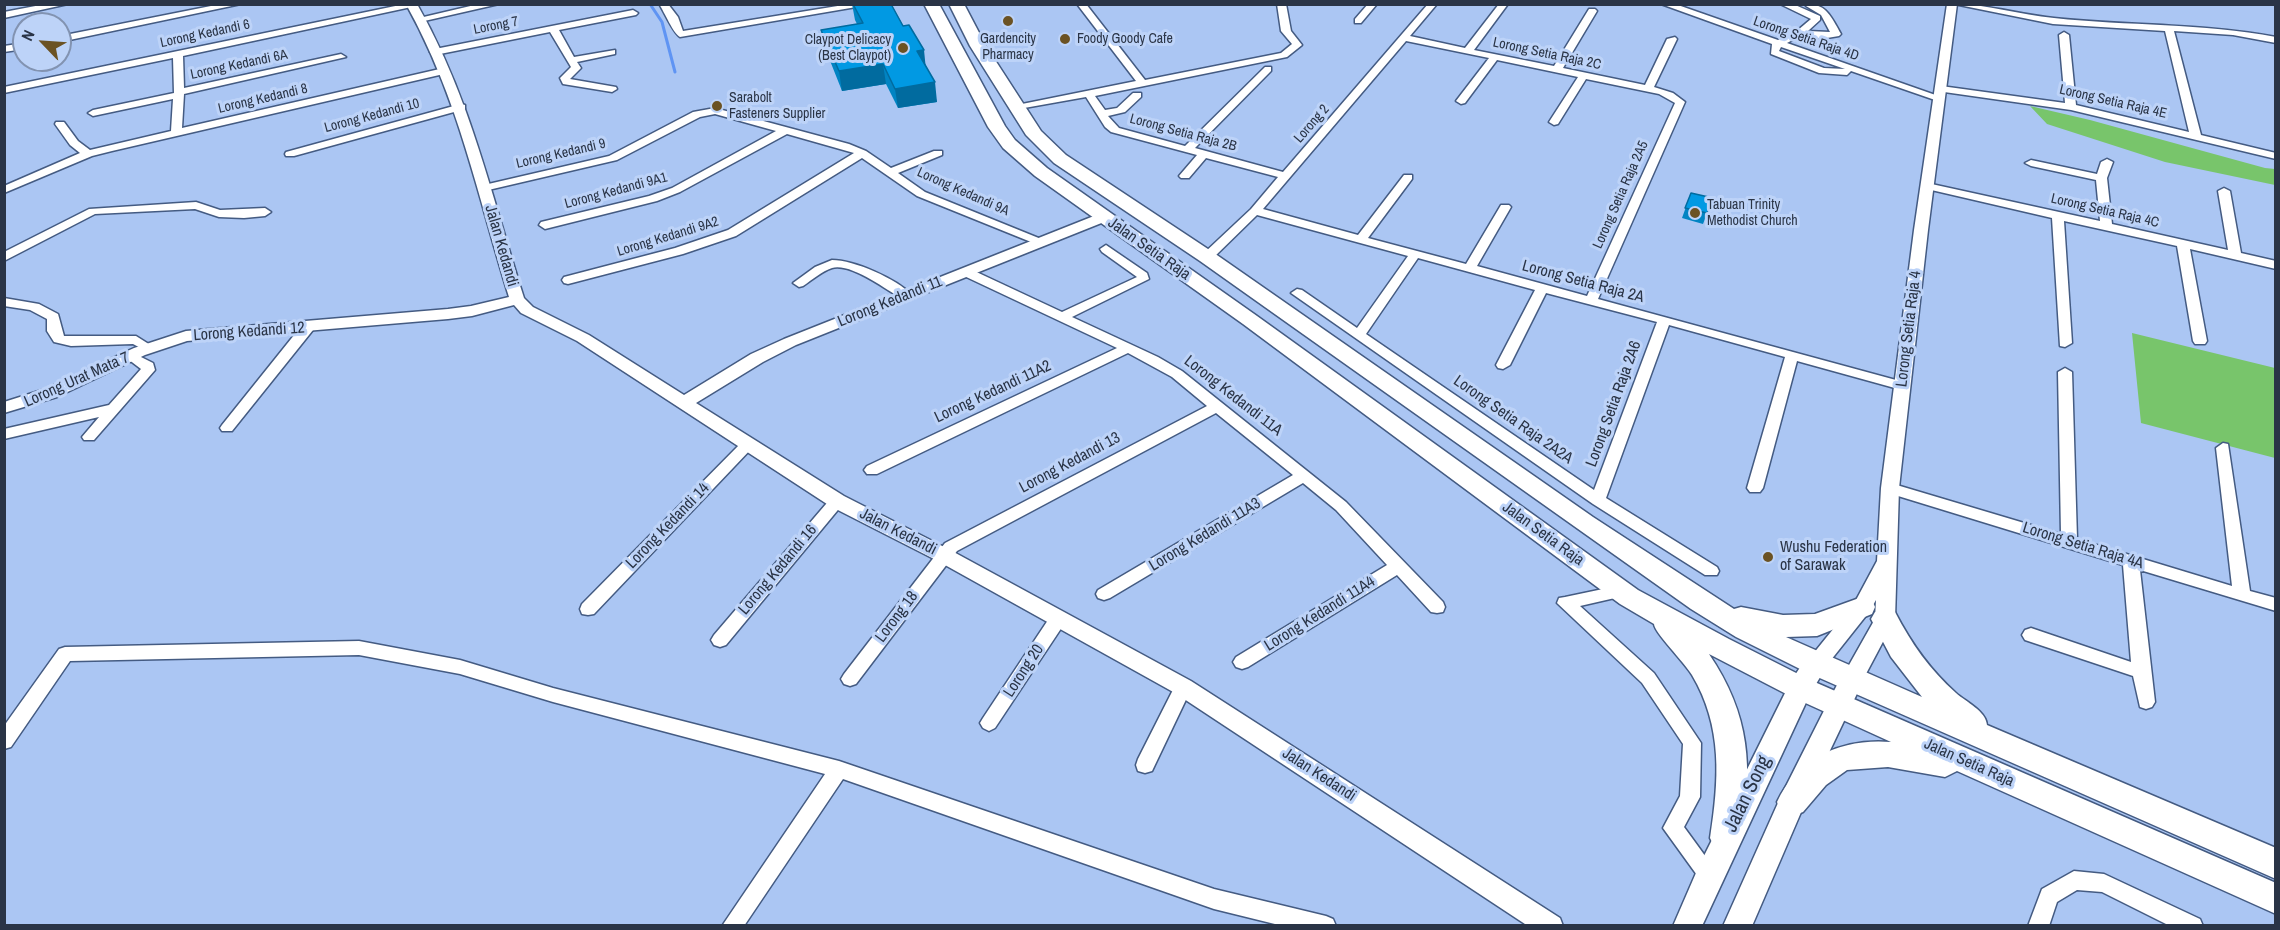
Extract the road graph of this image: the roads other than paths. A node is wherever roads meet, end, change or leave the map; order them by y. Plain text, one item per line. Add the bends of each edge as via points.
1 (64, 4) edge
2 (237, 4) edge
3 (495, 4) edge
4 (663, 4) edge
5 (870, 4) edge
6 (931, 4) edge
7 (956, 4) edge
8 (1081, 4) edge
9 (1281, 4) edge
10 (1373, 4) edge
11 (1433, 4) edge
12 (1504, 4) edge
13 (1665, 4) edge
14 (1706, 4) edge
15 (1784, 4) edge
16 (1806, 4) edge
17 (1952, 4) edge
18 (1958, 4) edge
19 (411, 5) edge
20 (1592, 11) dead end
21 (633, 13) dead end
22 (4, 15) edge
23 (1698, 15) junction
24 (420, 19) junction
25 (1358, 21) dead end
26 (2169, 28) junction
27 (553, 29) junction
28 (1801, 32) junction
29 (2064, 34) dead end
30 (72, 37) edge
31 (1405, 38) junction
32 (1672, 39) dead end
33 (2276, 40) edge
34 (1777, 44) junction
35 (1468, 51) junction
36 (435, 52) junction
37 (612, 52) dead end
38 (178, 53) junction
39 (341, 57) dead end
40 (1495, 57) junction
41 (572, 60) junction
42 (1268, 69) dead end
43 (1557, 70) junction
44 (444, 71) junction
45 (1584, 75) junction
46 (1142, 82) junction
47 (612, 89) dead end
48 (1648, 89) junction
49 (4, 90) edge
50 (179, 93) junction
51 (1089, 94) junction
52 (1940, 94) junction
53 (1137, 95) dead end
54 (1461, 101) dead end
55 (1680, 102) joint
56 (461, 107) junction
57 (2071, 107) junction
58 (1017, 108) junction
59 (707, 111) joint
60 (93, 113) dead end
61 (1103, 114) junction
62 (1554, 122) dead end
63 (60, 124) dead end
64 (787, 129) junction
65 (176, 135) junction
66 (1035, 135) junction
67 (2196, 137) junction
68 (1188, 149) junction
69 (862, 153) junction
70 (938, 153) dead end
71 (88, 154) junction
72 (290, 154) dead end
73 (1204, 154) junction
74 (2276, 156) edge
75 (2107, 162) dead end
76 (2031, 163) dead end
77 (891, 172) junction
78 (1185, 176) dead end
79 (1286, 176) junction
80 (1408, 177) dead end
81 (2102, 178) junction
82 (1927, 186) junction
83 (484, 188) junction
84 (4, 190) edge
85 (2224, 191) dead end
86 (1075, 197) junction
87 (1505, 207) dead end
88 (265, 212) dead end
89 (1255, 212) junction
90 (2058, 216) junction
91 (1104, 217) junction
92 (545, 225) dead end
93 (2106, 226) junction
94 (1362, 238) junction
95 (1040, 241) junction
96 (2183, 244) junction
97 (1106, 249) dead end
98 (1416, 254) junction
99 (2235, 256) junction
100 (4, 257) edge
101 (1207, 257) junction
102 (2276, 265) edge
103 (1470, 268) junction
104 (966, 272) junction
105 (511, 280) junction
106 (568, 280) dead end
107 (799, 283) dead end
108 (1542, 288) junction
109 (1298, 293) dead end
110 (906, 295) junction
111 (517, 299) junction
112 (1591, 301) junction
113 (4, 302) edge
114 (464, 312) junction
115 (1062, 316) junction
116 (539, 317) junction
117 (1250, 320) junction
118 (1664, 320) junction
119 (308, 327) junction
120 (1359, 335) junction
121 (2200, 341) dead end
122 (2065, 343) dead end
123 (148, 348) junction
124 (1128, 348) junction
125 (1792, 355) junction
126 (131, 356) junction
127 (1503, 365) dead end
128 (2065, 372) dead end
129 (1902, 386) junction
130 (684, 403) junction
131 (1216, 406) junction
132 (4, 408) edge
133 (112, 409) junction
134 (227, 428) dead end
135 (4, 434) edge
136 (89, 437) dead end
137 (748, 444) junction
138 (2223, 448) dead end
139 (872, 470) dead end
140 (1305, 475) junction
141 (1755, 488) dead end
142 (1890, 488) junction
143 (1598, 500) junction
144 (837, 501) junction
145 (2069, 542) junction
146 (943, 555) junction
147 (2131, 561) junction
148 (1397, 567) junction
149 (1711, 571) dead end
150 (1104, 594) dead end
151 (1625, 594) junction
152 (2242, 595) junction
153 (1700, 602) junction
154 (2276, 605) edge
155 (1437, 607) dead end
156 (588, 609) dead end
157 (1873, 613) junction
158 (1058, 619) junction
159 (2031, 635) dead end
160 (720, 640) dead end
161 (1242, 662) dead end
162 (1816, 664) junction
163 (2141, 672) junction
164 (850, 679) dead end
165 (1183, 687) junction
166 (1800, 688) junction
167 (1846, 693) junction
168 (2146, 702) dead end
169 (989, 723) dead end
170 (4, 741) edge
171 (2024, 754) junction
172 (1145, 765) dead end
173 (839, 770) junction
174 (2017, 784) junction
175 (1792, 802) junction
176 (1726, 838) junction
177 (2276, 864) edge
178 (1708, 875) junction
179 (1753, 889) junction
180 (2276, 899) edge
181 (732, 926) edge
182 (1326, 926) edge
183 (1551, 926) edge
184 (1687, 926) edge
185 (1724, 926) edge
186 (1737, 926) edge
187 (2038, 926) edge
188 (2193, 926) edge

1 - 22 street
2 - 30 street
3 - 24 street
4 - 5 street via 680,34
6 - 86 main road, Jalan Setia Raja via 1009,144
7 - 58 main road, Jalan Setia Raja
8 - 46 street
9 - 46 street via 1286,31 1297,45 1284,55
10 - 25 street
11 - 31 street, Lorong 2
12 - 35 street
13 - 23 street, Lorong Setia Raja 4D
14 - 23 street
15 - 28 street via 1817,18
16 - 28 street via 1825,13 1836,34
17 - 52 street, Lorong Setia Raja 4
18 - 26 street via 2052,21
19 - 24 street, Jalan Kedandi
19 - 38 street, Lorong Kedandi 6
20 - 43 street
21 - 27 street, Lorong 7
23 - 34 street, Lorong Setia Raja 4D
24 - 36 street, Jalan Kedandi
26 - 33 street
26 - 67 street
27 - 36 street, Lorong 7
27 - 41 street
28 - 34 street
29 - 57 street
31 - 35 street, Lorong Setia Raja 2C
31 - 79 street, Lorong 2
32 - 48 street
34 - 52 street, Lorong Setia Raja 4D via 1774,52 1832,74 1855,71
35 - 40 street, Lorong Setia Raja 2C
36 - 44 street, Jalan Kedandi
37 - 41 street
38 - 49 street, Lorong Kedandi 6
38 - 50 street, Lorong Kedandi 6A
39 - 50 street, Lorong Kedandi 6A
40 - 43 street, Lorong Setia Raja 2C
40 - 54 street
41 - 47 street via 576,68 565,78 567,82
42 - 68 street
43 - 45 street, Lorong Setia Raja 2C
44 - 56 street, Jalan Kedandi
44 - 65 street, Lorong Kedandi 8
45 - 48 street, Lorong Setia Raja 2C
45 - 62 street
46 - 51 street
48 - 55 street, Lorong Setia Raja 2C
50 - 60 street
50 - 65 street
51 - 58 street
51 - 61 street, Lorong Setia Raja 2B
52 - 57 street, Lorong Setia Raja 4E via 2020,98
52 - 82 street, Lorong Setia Raja 4
53 - 61 street via 1121,110
55 - 112 street, Lorong Setia Raja 2A5
56 - 72 street, Lorong Kedandi 10
56 - 83 street, Jalan Kedandi
57 - 67 street, Lorong Setia Raja 4E
58 - 66 main road, Jalan Setia Raja
58 - 86 main road via 1004,120 1024,149 1072,186
59 - 64 street, Lorong Kedandi 9A
59 - 83 street, Lorong Kedandi 9 via 613,158
61 - 68 street, Lorong Setia Raja 2B via 1115,130
63 - 71 street
64 - 69 street, Lorong Kedandi 9A
64 - 92 street, Lorong Kedandi 9A1 via 676,190
65 - 71 street, Lorong Kedandi 8
66 - 91 main road via 1030,141 1038,150 1113,203 1115,208
66 - 101 main road, Jalan Setia Raja via 1060,159
67 - 74 street, Lorong Setia Raja 4E
68 - 73 street, Lorong Setia Raja 2B
69 - 77 street, Lorong Kedandi 9A
69 - 106 street, Lorong Kedandi 9A2 via 732,233
70 - 77 street
71 - 84 street, Lorong Kedandi 8
73 - 78 street
73 - 79 street, Lorong Setia Raja 2B
75 - 81 street
76 - 81 street
77 - 95 street, Lorong Kedandi 9A via 921,194
79 - 89 street, Lorong 2
80 - 94 street
81 - 93 street
82 - 90 street, Lorong Setia Raja 4C
82 - 129 street, Lorong Setia Raja 4
83 - 105 street, Jalan Kedandi
85 - 99 street
86 - 91 main road, Jalan Setia Raja
87 - 103 street
88 - 100 street via 219,213 196,206 93,211
89 - 94 street, Lorong Setia Raja 2A
89 - 101 street, Lorong 2
90 - 93 street, Lorong Setia Raja 4C
90 - 122 street
91 - 95 street, Lorong Kedandi 11
91 - 117 main road, Jalan Setia Raja
93 - 96 street, Lorong Setia Raja 4C
94 - 98 street, Lorong Setia Raja 2A
95 - 104 street, Lorong Kedandi 11
96 - 99 street, Lorong Setia Raja 4C
96 - 121 street
97 - 115 street via 1143,279
98 - 103 street, Lorong Setia Raja 2A
98 - 120 street
99 - 102 street, Lorong Setia Raja 4C
101 - 117 main road via 1199,268 1200,274 1246,308
101 - 153 main road, Jalan Setia Raja
103 - 108 street, Lorong Setia Raja 2A
104 - 110 street, Lorong Kedandi 11
104 - 115 street, Lorong Kedandi 11A
105 - 111 street, Jalan Kedandi
105 - 114 street via 498,293
107 - 110 street via 824,267 839,264
108 - 112 street, Lorong Setia Raja 2A
108 - 127 street
109 - 120 street, Lorong Setia Raja 2A2A
110 - 130 street, Lorong Kedandi 11 via 757,358
111 - 114 street, Lorong Kedandi 12
111 - 116 street, Jalan Kedandi
112 - 118 street, Lorong Setia Raja 2A
113 - 123 street via 46,311 53,317 59,339 136,340
114 - 116 street
114 - 119 street, Lorong Kedandi 12
115 - 124 street, Lorong Kedandi 11A
116 - 130 street, Jalan Kedandi via 583,338
117 - 151 main road, Jalan Setia Raja
118 - 125 street, Lorong Setia Raja 2A
118 - 143 street, Lorong Setia Raja 2A6
119 - 123 street, Lorong Kedandi 12 via 186,336
119 - 134 street
120 - 143 street, Lorong Setia Raja 2A2A
123 - 126 street, Lorong Urat Mata 7
124 - 131 street, Lorong Kedandi 11A via 1177,374
124 - 139 street, Lorong Kedandi 11A2
125 - 129 street, Lorong Setia Raja 2A
125 - 141 street
126 - 132 street, Lorong Urat Mata 7 via 40,399
126 - 133 street via 144,362 148,370
128 - 145 street
129 - 142 street, Lorong Setia Raja 4
130 - 137 street, Jalan Kedandi
131 - 140 street, Lorong Kedandi 11A
131 - 146 street, Lorong Kedandi 13 via 960,541
133 - 135 street
133 - 136 street
137 - 144 street, Jalan Kedandi
137 - 156 street, Lorong Kedandi 14
138 - 152 street
140 - 148 street, Lorong Kedandi 11A via 1341,506
140 - 150 street, Lorong Kedandi 11A3
142 - 145 street, Lorong Setia Raja 4A
142 - 157 street, Lorong Setia Raja 4 via 1887,560
143 - 149 street, Lorong Setia Raja 2A2A
144 - 146 street, Jalan Kedandi
144 - 160 street, Lorong Kedandi 16
145 - 147 street, Lorong Setia Raja 4A
146 - 158 street, Jalan Kedandi
146 - 164 street, Lorong 18
147 - 152 street, Lorong Setia Raja 4A
147 - 163 street
148 - 155 street, Lorong Kedandi 11A
148 - 161 street, Lorong Kedandi 11A4
151 - 166 main road, Jalan Setia Raja
151 - 176 main road via 1674,632 1697,659 1717,694 1733,753 1734,778
151 - 178 street via 1565,603 1648,678 1692,743 1690,797 1673,828
152 - 154 street, Lorong Setia Raja 4A
153 - 157 main road via 1754,621 1783,626 1817,626
153 - 162 main road, Jalan Setia Raja
157 - 162 street
157 - 167 street, Lorong Setia Raja 4
157 - 171 main road via 1900,652 1938,694 1959,713
158 - 165 street, Jalan Kedandi
158 - 169 street, Lorong 20
159 - 163 street
162 - 166 main road, Jalan Song
162 - 167 main road, Jalan Setia Raja
163 - 168 street
165 - 172 street
165 - 183 street, Jalan Kedandi
166 - 167 main road, Jalan Setia Raja
166 - 176 main road, Jalan Song
167 - 171 main road, Jalan Setia Raja
167 - 174 main road, Jalan Setia Raja
167 - 175 main road
170 - 173 street via 65,654 359,648 460,667 553,696
171 - 177 main road, Jalan Setia Raja
173 - 181 street
173 - 182 street via 1214,899
174 - 175 main road via 1901,754 1863,755 1832,763 1814,776
174 - 180 main road, Jalan Setia Raja
175 - 179 main road
176 - 178 main road, Jalan Song
178 - 184 main road, Jalan Song
179 - 185 main road
179 - 186 main road
187 - 188 street via 2049,896 2074,880 2104,883

